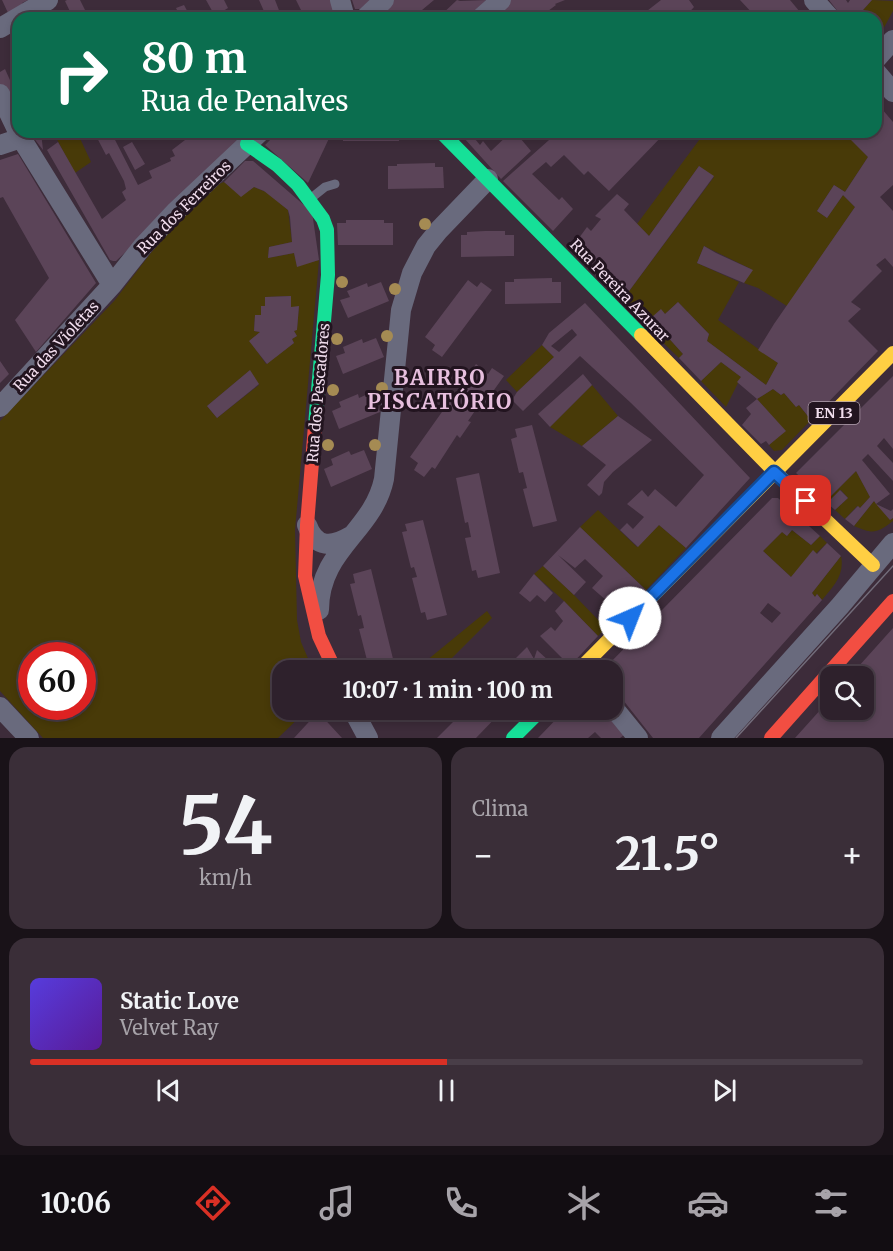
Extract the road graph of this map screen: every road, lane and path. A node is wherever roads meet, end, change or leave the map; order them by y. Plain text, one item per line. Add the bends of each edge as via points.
1 (48, 0) edge
2 (384, 0) edge
3 (501, 0) edge
4 (814, 0) edge
5 (27, 12) edge
6 (371, 12) edge
7 (488, 12) edge
8 (825, 12) edge
9 (893, 40) edge
10 (882, 52) edge
11 (882, 79) edge
12 (893, 92) edge
13 (0, 94) edge
14 (12, 119) edge
15 (21, 138) joint
16 (253, 138) edge
17 (447, 138) edge
18 (0, 145) edge
19 (488, 180) junction
20 (335, 184) dead end
21 (310, 199) junction
22 (112, 285) junction
23 (893, 353) edge
24 (0, 407) edge
25 (774, 472) junction
26 (307, 525) junction
27 (351, 536) junction
28 (893, 543) edge
29 (873, 565) junction
30 (893, 601) edge
31 (320, 636) junction
32 (331, 660) edge
33 (590, 660) edge
34 (0, 707) edge
35 (358, 720) edge
36 (531, 720) edge
37 (623, 720) edge
38 (29, 738) edge
39 (368, 738) edge
40 (513, 738) edge
41 (638, 738) edge
42 (722, 738) edge
43 (771, 738) edge

1 - 5 street
2 - 6 street
3 - 7 street
4 - 8 street
9 - 10 street
11 - 12 street
13 - 14 street
15 - 18 street
15 - 22 street
16 - 21 street, Rua dos Pescadores
16 - 22 street, Rua dos Ferreiros via 175,212
17 - 19 street, Rua Pereira Azurar
19 - 25 street, Rua Pereira Azurar
19 - 27 street via 439,230 412,273 401,310 382,489 376,504
20 - 21 lane
21 - 26 street, Rua dos Pescadores via 327,230 328,275
22 - 24 street, Rua das Violetas
23 - 25 street, EN 13
25 - 29 street, Rua Pereira Azurar
25 - 33 street, EN 13
26 - 27 street via 318,542 334,544
26 - 31 street, Rua dos Pescadores via 305,576
27 - 31 street via 330,565 320,591
28 - 29 street
29 - 42 street
30 - 43 street
31 - 32 street, Rua dos Pescadores
34 - 38 street
35 - 39 street
36 - 40 street
37 - 41 street

